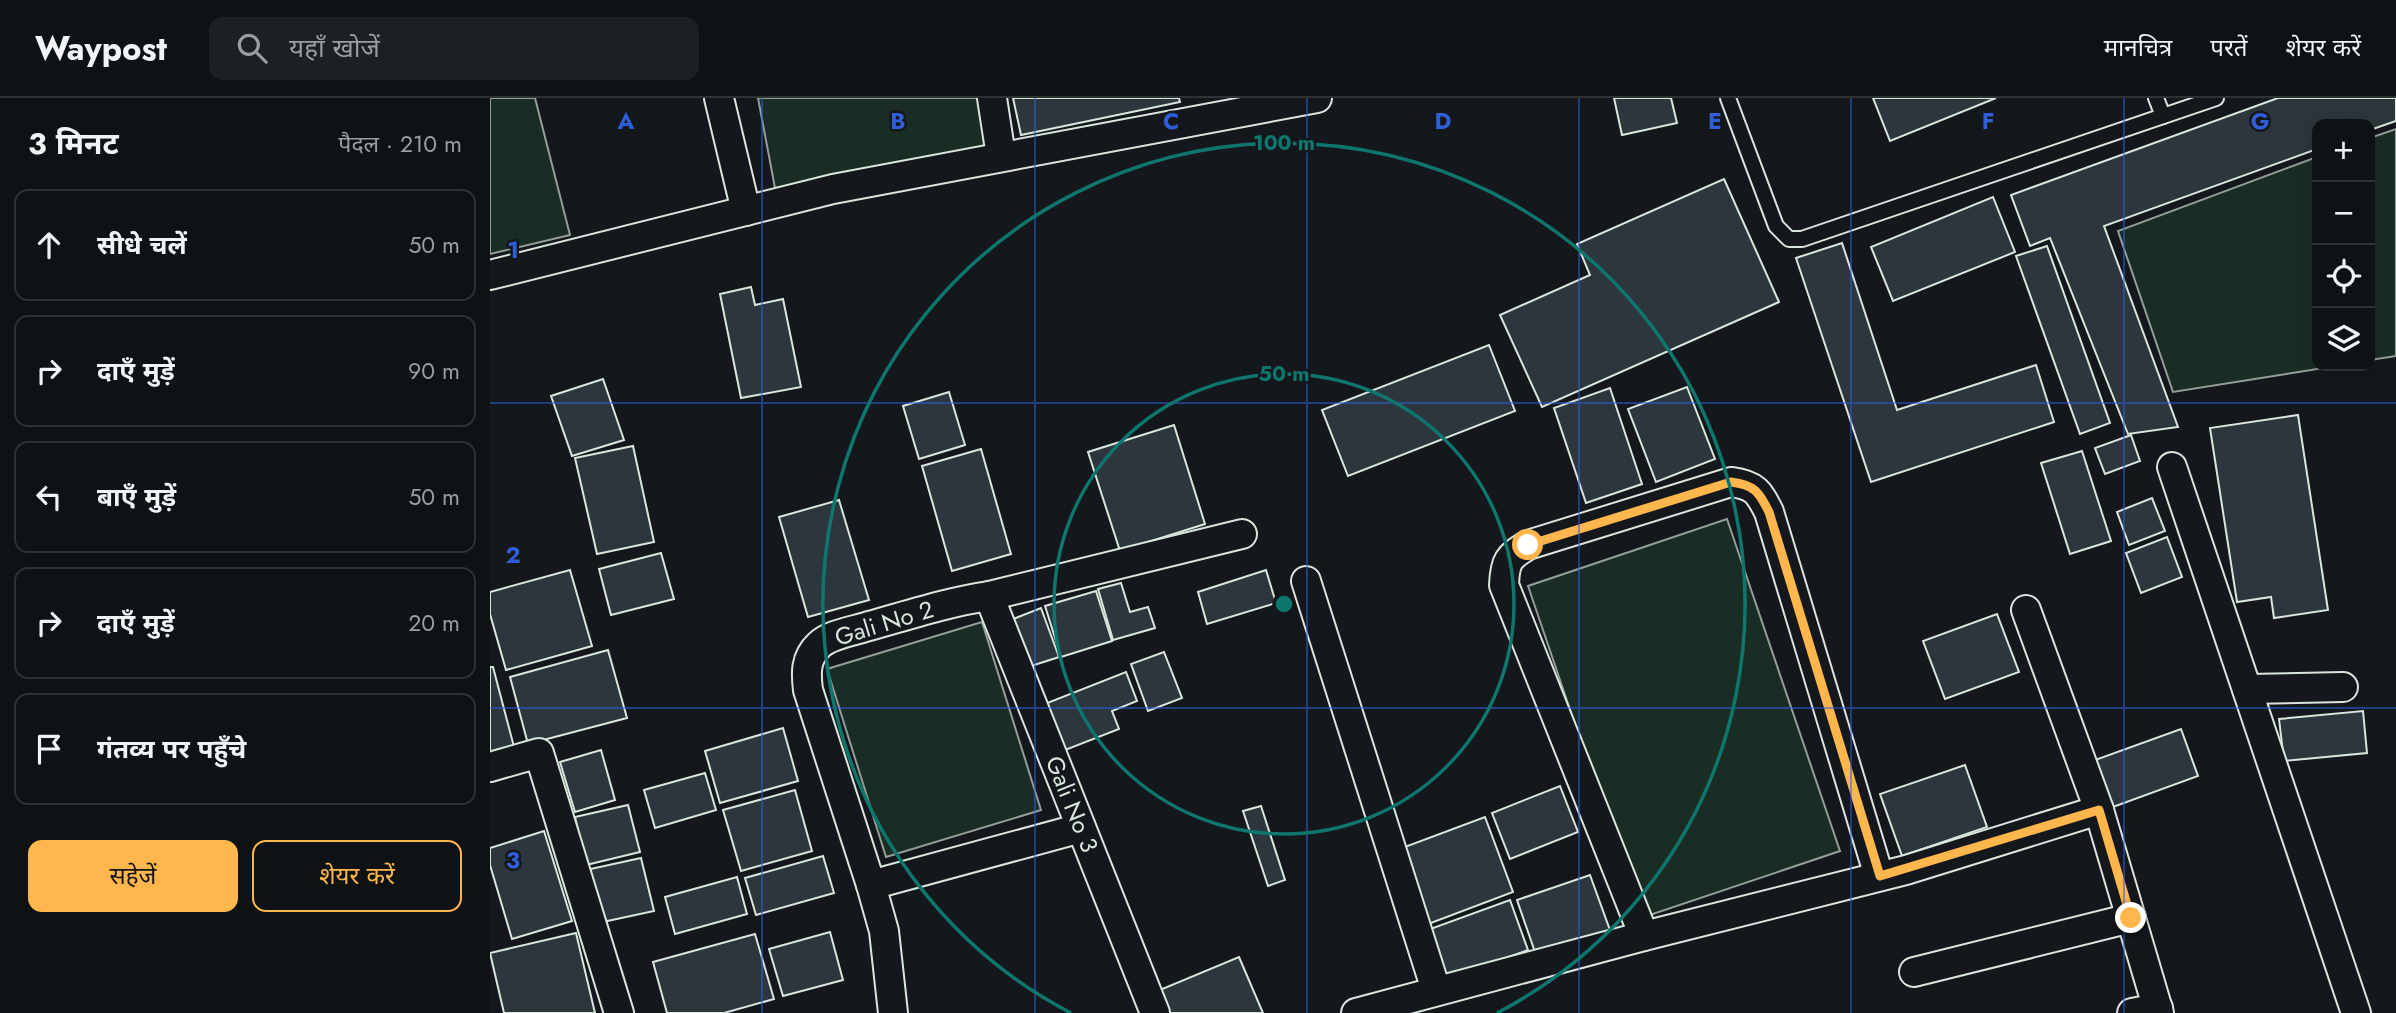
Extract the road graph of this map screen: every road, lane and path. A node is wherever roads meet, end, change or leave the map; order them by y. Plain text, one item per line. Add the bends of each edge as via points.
1 (719, 98) edge
2 (992, 98) edge
3 (1317, 98) edge
4 (1728, 98) edge
5 (2156, 98) edge
6 (2216, 98) edge
7 (1195, 109) edge
8 (2163, 116) junction
9 (1001, 156) junction
10 (746, 211) junction
11 (490, 275) edge
12 (2172, 467) dead end
13 (1242, 534) dead end
14 (1306, 581) dead end
15 (989, 596) junction
16 (2026, 610) dead end
17 (2343, 687) dead end
18 (2248, 689) junction
19 (490, 767) edge
20 (2099, 810) junction
21 (1081, 828) junction
22 (1880, 876) junction
23 (871, 884) junction
24 (2131, 918) junction
25 (1644, 936) junction
26 (1913, 972) dead end
27 (1436, 990) junction
28 (2150, 1012) edge
29 (619, 1013) edge
30 (893, 1013) edge
31 (1155, 1013) edge
32 (1356, 1013) edge
33 (2356, 1013) edge

1 - 10 street
2 - 9 street
3 - 7 street
4 - 8 lane via 1776,226 1789,239 1802,239
5 - 8 lane
6 - 8 lane
7 - 9 street
9 - 10 street
10 - 11 street
12 - 18 street
13 - 15 street, Gali No 2
14 - 27 street
15 - 21 street, Gali No 3
15 - 23 street, Gali No 2 via 843,634 820,643 811,655 806,671 808,690
16 - 20 street
17 - 18 street
18 - 33 street
19 - 29 street via 540,753
20 - 22 street
20 - 24 street
21 - 23 street
21 - 31 street, Gali No 3
22 - 25 street
22 - 25 street via 1769,512 1759,492 1731,482 1528,545 1505,564 1504,584
23 - 30 street, Gali No 2 via 884,931
24 - 26 street
24 - 28 street
25 - 27 street
27 - 32 street

